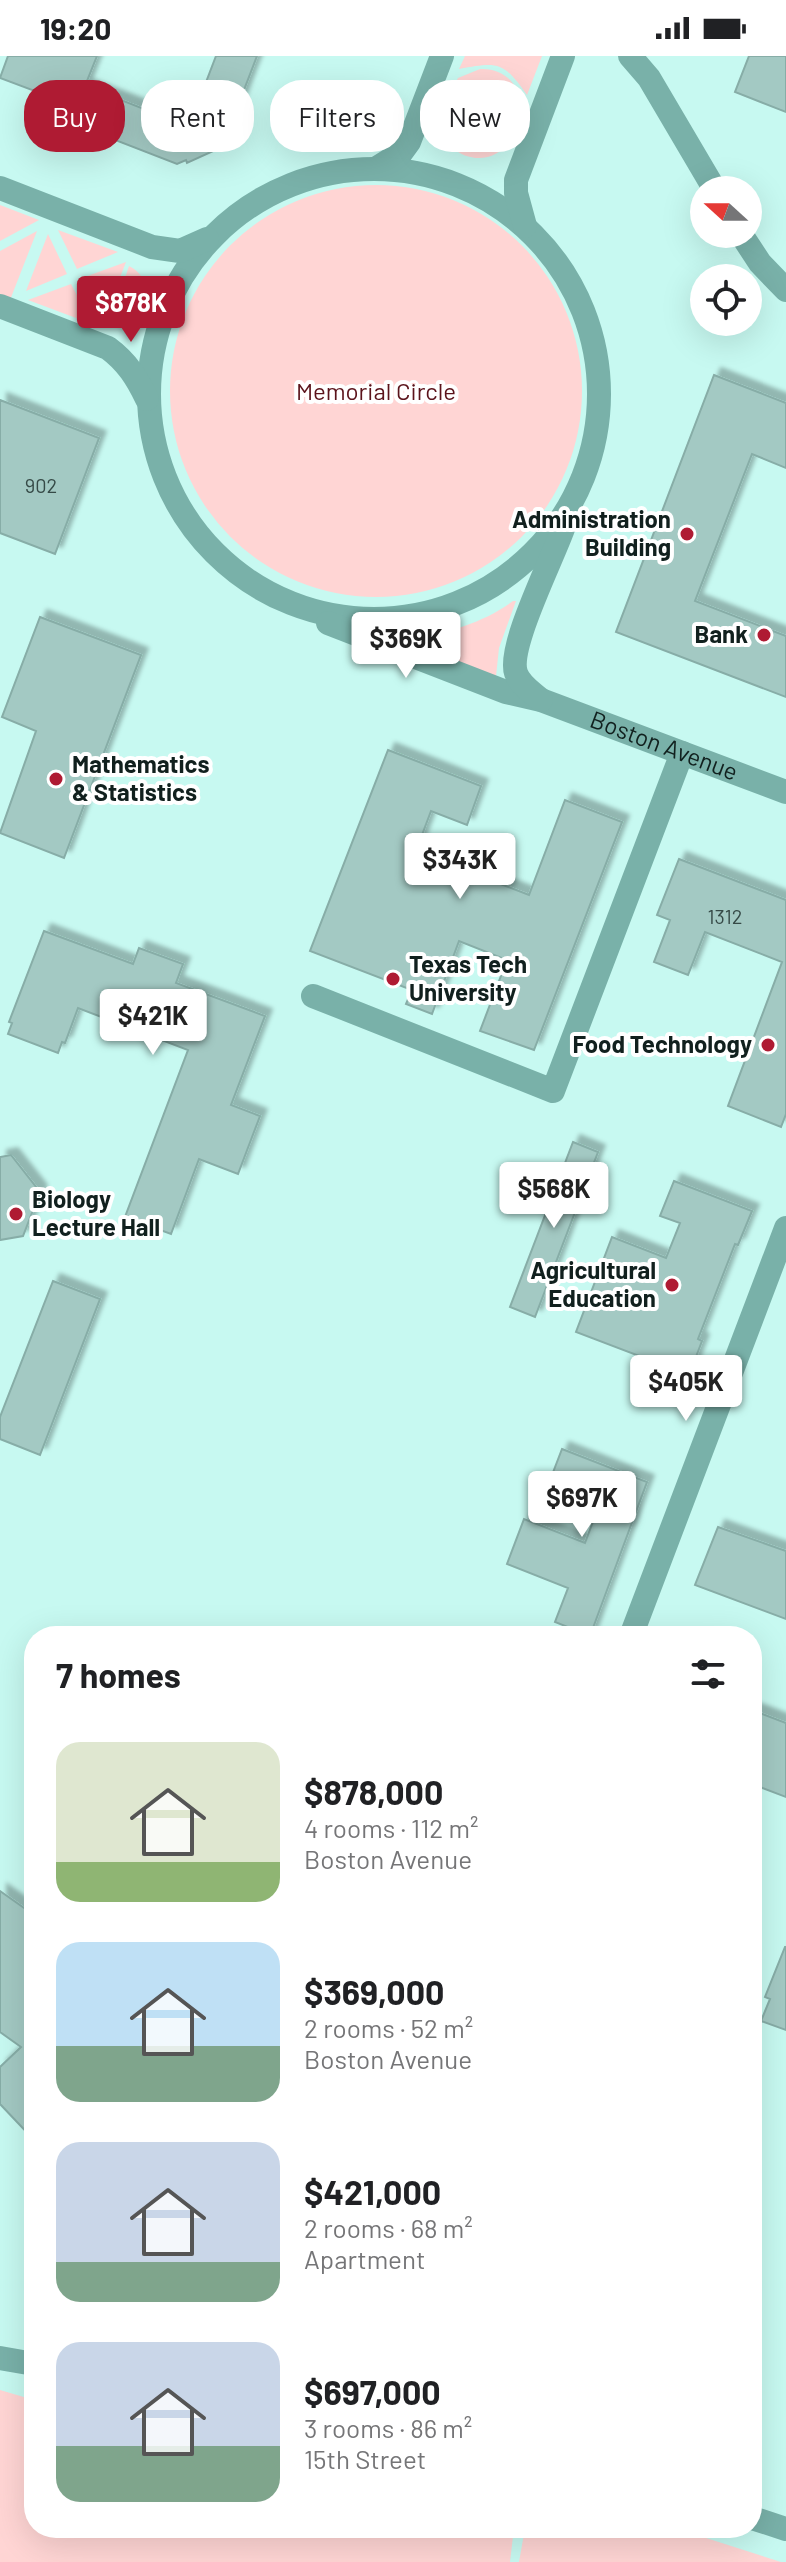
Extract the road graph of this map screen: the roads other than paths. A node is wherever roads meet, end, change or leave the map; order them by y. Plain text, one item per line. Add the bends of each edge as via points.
1 (442, 56) edge
2 (563, 56) edge
3 (630, 56) edge
4 (377, 168) junction
5 (707, 176) edge
6 (0, 188) edge
7 (525, 226) junction
8 (213, 237) junction
9 (750, 248) edge
10 (786, 290) edge
11 (0, 306) edge
12 (150, 406) junction
13 (573, 498) junction
14 (291, 603) junction
15 (541, 700) junction
16 (682, 753) junction
17 (786, 792) edge
18 (313, 996) dead end
19 (786, 1228) edge
20 (635, 1626) edge
21 (0, 2358) edge
22 (24, 2362) edge
23 (762, 2521) edge
24 (786, 2529) edge

1 - 4 street via 409,142
2 - 7 street via 516,180
3 - 5 street via 649,78
4 - 7 street via 417,172 459,185
4 - 8 street via 328,173 286,187 247,208
6 - 8 street via 152,247 180,251
7 - 13 street via 572,287 595,349 595,436
8 - 12 street via 165,311 153,354
9 - 10 street
11 - 12 street via 108,348 135,374
12 - 14 street via 160,463 189,522 234,570
13 - 14 street via 518,566 482,591 441,608 376,619 333,615
13 - 15 street, Boston Avenue via 514,658 523,685
14 - 15 street, Boston Avenue via 339,628 506,692
15 - 16 street, Boston Avenue
16 - 17 street, Boston Avenue
16 - 18 street via 553,1091
19 - 20 street
21 - 22 street
23 - 24 street

